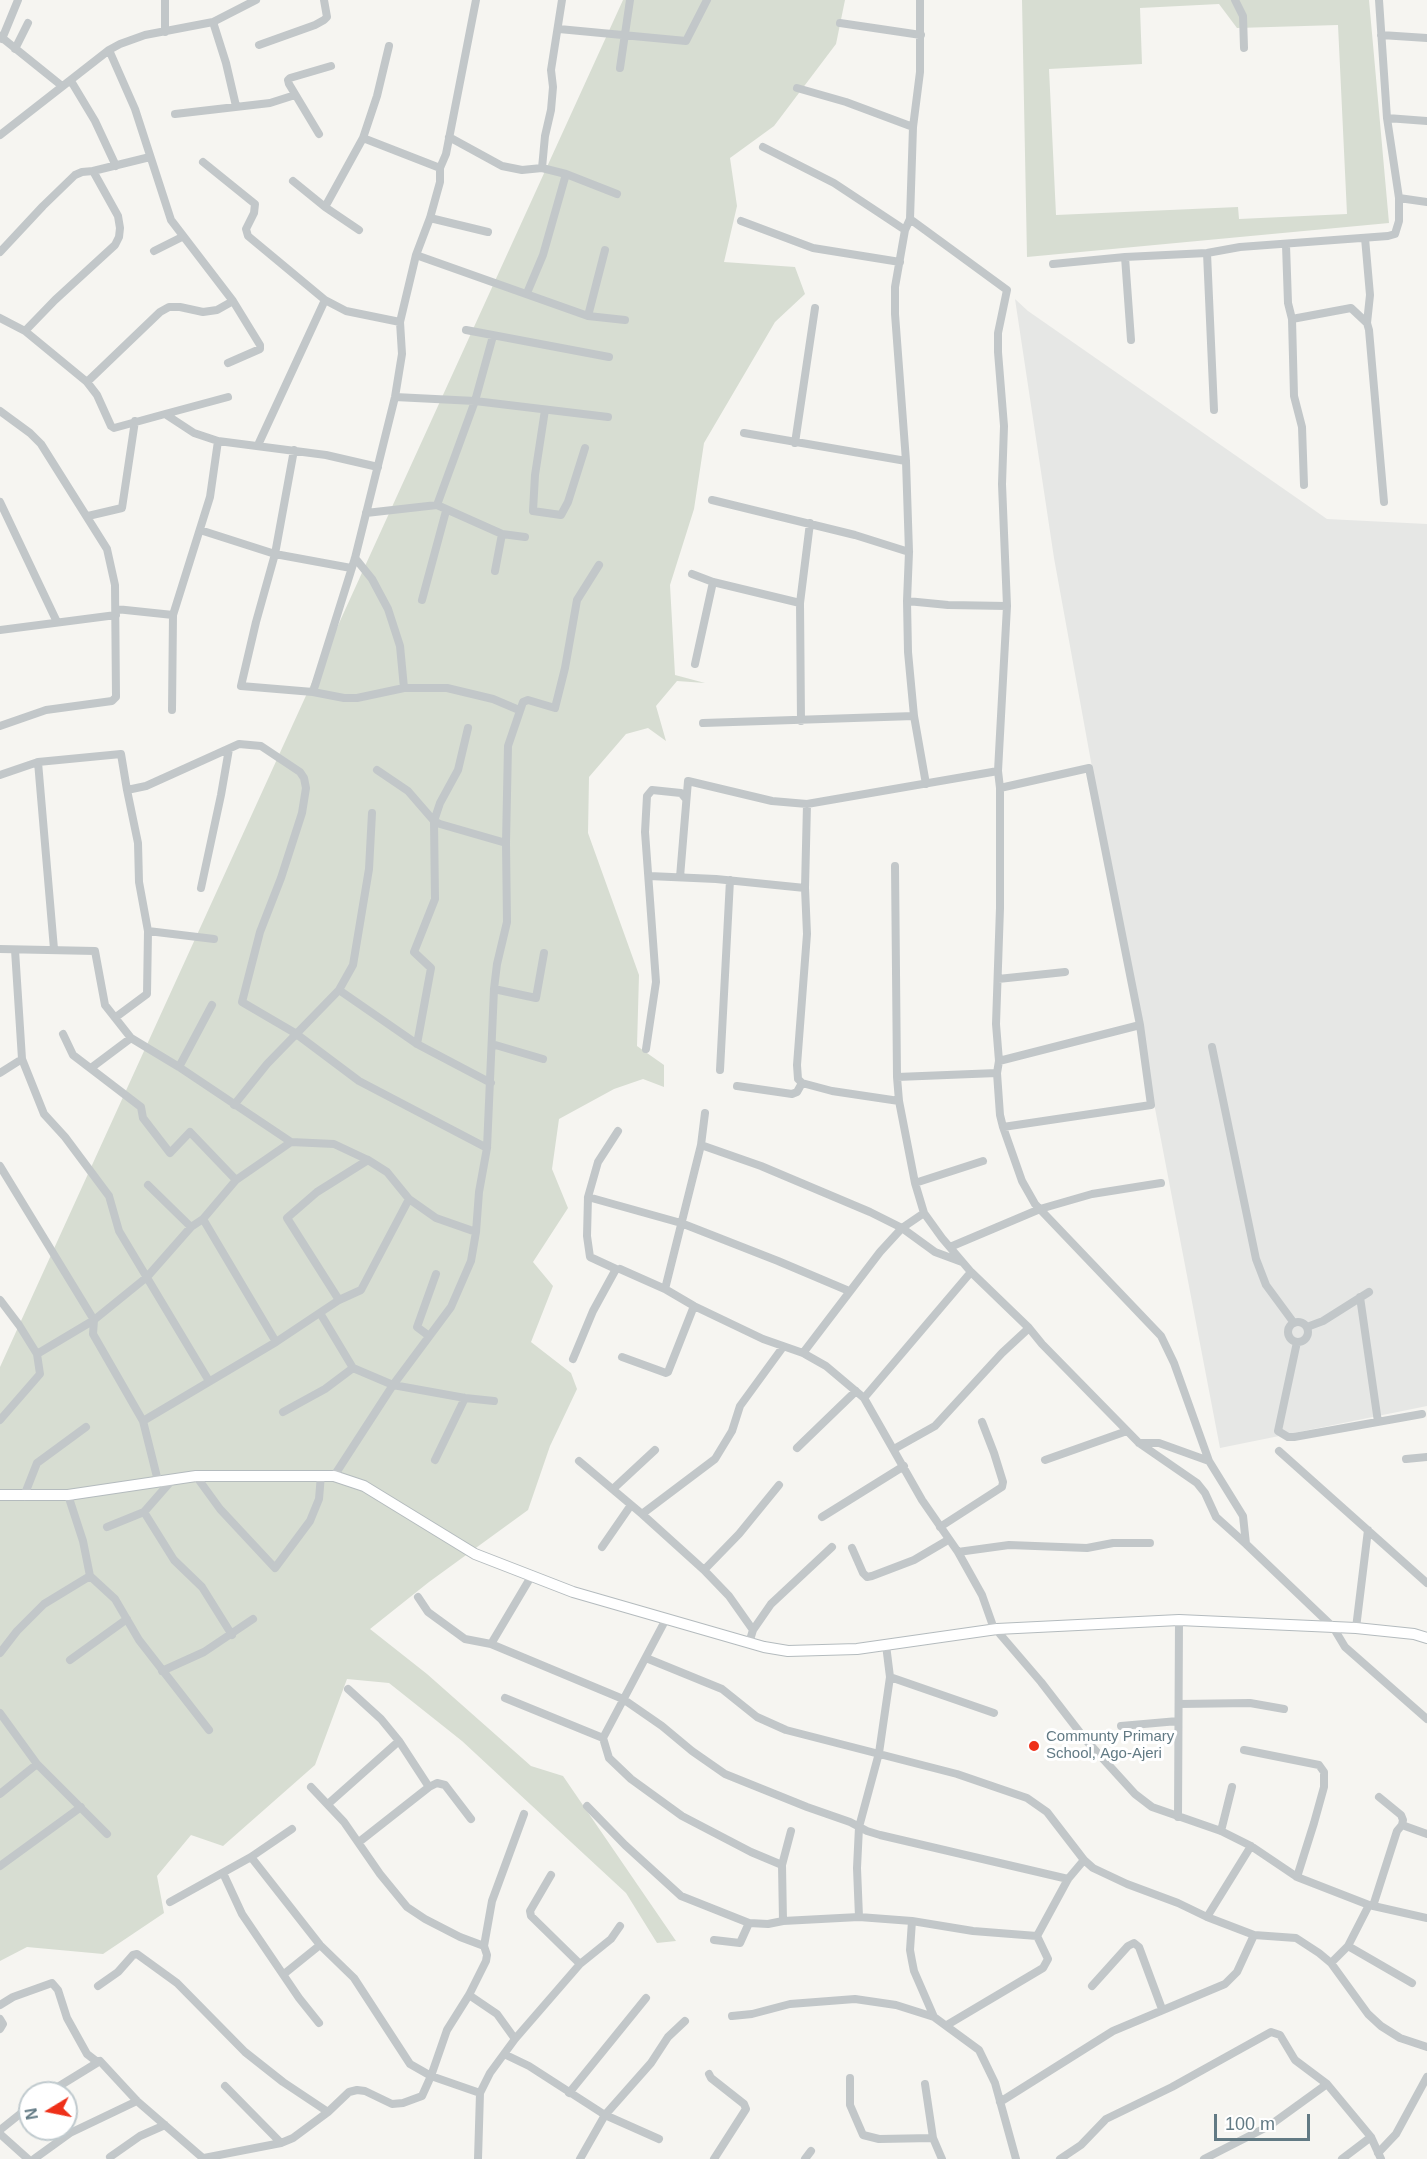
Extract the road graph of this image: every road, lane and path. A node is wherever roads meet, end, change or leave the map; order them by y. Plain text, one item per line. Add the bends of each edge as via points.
1 (18, 0) edge
2 (165, 0) edge
3 (256, 0) edge
4 (324, 0) edge
5 (476, 0) edge
6 (562, 0) edge
7 (630, 0) edge
8 (707, 0) edge
9 (920, 0) edge
10 (1235, 0) edge
11 (1379, 0) edge
12 (244, 4) edge
13 (213, 22) junction
14 (28, 23) dead end
15 (840, 23) dead end
16 (559, 29) junction
17 (165, 32) junction
18 (624, 34) junction
19 (921, 35) junction
20 (1381, 35) junction
21 (1, 38) edge
22 (1427, 38) edge
23 (260, 45) dead end
24 (389, 46) dead end
25 (1244, 48) dead end
26 (15, 49) junction
27 (109, 50) junction
28 (331, 66) dead end
29 (620, 68) dead end
30 (70, 81) junction
31 (62, 86) junction
32 (797, 88) dead end
33 (295, 95) junction
34 (236, 106) junction
35 (175, 114) dead end
36 (1387, 118) junction
37 (1427, 121) edge
38 (914, 127) junction
39 (319, 134) dead end
40 (0, 135) edge
41 (449, 137) junction
42 (363, 138) junction
43 (763, 147) dead end
44 (150, 157) junction
45 (202, 162) dead end
46 (116, 166) junction
47 (440, 168) junction
48 (542, 168) junction
49 (93, 171) junction
50 (566, 174) junction
51 (293, 181) dead end
52 (617, 194) dead end
53 (1399, 198) junction
54 (1427, 202) edge
55 (325, 207) junction
56 (430, 218) junction
57 (910, 219) junction
58 (741, 220) dead end
59 (359, 230) dead end
60 (905, 230) junction
61 (488, 232) dead end
62 (182, 237) junction
63 (1365, 238) junction
64 (1286, 245) junction
65 (605, 250) dead end
66 (154, 251) dead end
67 (0, 252) edge
68 (1207, 253) junction
69 (416, 255) junction
70 (1125, 257) junction
71 (900, 262) junction
72 (1053, 264) dead end
73 (526, 293) junction
74 (325, 300) junction
75 (232, 301) junction
76 (815, 308) dead end
77 (588, 316) junction
78 (0, 318) edge
79 (1292, 319) junction
80 (625, 321) dead end
81 (400, 322) junction
82 (1367, 323) junction
83 (466, 330) dead end
84 (25, 331) junction
85 (493, 336) junction
86 (1131, 340) dead end
87 (609, 357) dead end
88 (228, 363) dead end
89 (87, 382) junction
90 (228, 397) dead end
91 (395, 397) junction
92 (475, 401) junction
93 (545, 410) junction
94 (1214, 410) dead end
95 (0, 411) edge
96 (165, 414) junction
97 (608, 417) dead end
98 (135, 421) junction
99 (744, 433) dead end
100 (218, 441) junction
101 (795, 443) junction
102 (258, 446) junction
103 (585, 448) dead end
104 (294, 450) junction
105 (906, 461) junction
106 (378, 467) junction
107 (1304, 485) dead end
108 (712, 500) dead end
109 (0, 502) edge
110 (1384, 502) dead end
111 (437, 505) junction
112 (446, 511) junction
113 (366, 513) junction
114 (88, 516) junction
115 (810, 523) junction
116 (200, 530) junction
117 (502, 534) junction
118 (525, 537) dead end
119 (909, 552) junction
120 (275, 554) junction
121 (356, 558) junction
122 (599, 565) dead end
123 (351, 568) junction
124 (495, 572) dead end
125 (692, 574) dead end
126 (713, 582) junction
127 (422, 600) dead end
128 (907, 601) junction
129 (800, 603) junction
130 (1007, 606) junction
131 (116, 612) junction
132 (173, 615) junction
133 (57, 622) junction
134 (0, 630) edge
135 (695, 664) dead end
136 (404, 688) junction
137 (313, 692) junction
138 (172, 710) dead end
139 (519, 710) junction
140 (914, 716) junction
141 (801, 720) junction
142 (703, 723) dead end
143 (0, 726) edge
144 (468, 728) dead end
145 (229, 749) junction
146 (38, 762) junction
147 (377, 770) dead end
148 (998, 771) junction
149 (0, 775) edge
150 (926, 784) junction
151 (1000, 788) junction
152 (127, 790) junction
153 (686, 799) junction
154 (807, 804) junction
155 (372, 813) dead end
156 (434, 821) junction
157 (506, 843) junction
158 (895, 866) dead end
159 (649, 876) junction
160 (680, 877) junction
161 (730, 880) junction
162 (201, 888) dead end
163 (805, 888) junction
164 (148, 931) junction
165 (213, 939) dead end
166 (0, 949) edge
167 (54, 949) junction
168 (15, 950) junction
169 (544, 953) dead end
170 (1065, 972) dead end
171 (998, 979) junction
172 (494, 989) junction
173 (339, 990) junction
174 (212, 1005) dead end
175 (116, 1017) junction
176 (1140, 1025) junction
177 (295, 1033) junction
178 (63, 1034) dead end
179 (130, 1038) junction
180 (417, 1044) junction
181 (492, 1044) junction
182 (1212, 1047) dead end
183 (646, 1048) dead end
184 (22, 1059) junction
185 (543, 1059) dead end
186 (999, 1061) junction
187 (179, 1067) junction
188 (91, 1068) junction
189 (720, 1070) dead end
190 (0, 1073) edge
191 (997, 1073) junction
192 (897, 1077) junction
193 (491, 1083) junction
194 (802, 1083) junction
195 (737, 1086) dead end
196 (899, 1101) junction
197 (234, 1105) junction
198 (705, 1113) dead end
199 (1003, 1127) junction
200 (618, 1131) dead end
201 (291, 1142) junction
202 (701, 1145) junction
203 (487, 1148) junction
204 (368, 1160) junction
205 (983, 1161) dead end
206 (0, 1166) edge
207 (236, 1180) junction
208 (915, 1183) junction
209 (1161, 1183) dead end
210 (148, 1185) dead end
211 (588, 1197) junction
212 (410, 1199) junction
213 (1040, 1209) junction
214 (924, 1213) junction
215 (203, 1219) junction
216 (681, 1223) junction
217 (191, 1227) junction
218 (902, 1228) junction
219 (476, 1232) junction
220 (950, 1247) junction
221 (964, 1262) junction
222 (620, 1269) dead end
223 (971, 1272) junction
224 (436, 1274) dead end
225 (147, 1277) junction
226 (665, 1289) junction
227 (849, 1291) junction
228 (1369, 1292) dead end
229 (1360, 1297) junction
230 (0, 1300) edge
231 (339, 1300) junction
232 (694, 1306) junction
233 (8, 1310) junction
234 (320, 1313) junction
235 (0, 1317) edge
236 (94, 1320) junction
237 (1294, 1323) junction
238 (1308, 1327) junction
239 (1029, 1328) junction
240 (429, 1336) junction
241 (276, 1342) junction
242 (1297, 1342) junction
243 (783, 1347) junction
244 (803, 1353) junction
245 (37, 1354) junction
246 (622, 1357) dead end
247 (573, 1359) dead end
248 (353, 1368) junction
249 (208, 1381) junction
250 (393, 1385) junction
251 (856, 1391) junction
252 (465, 1398) junction
253 (864, 1398) junction
254 (494, 1401) dead end
255 (282, 1412) dead end
256 (1422, 1414) dead end
257 (0, 1420) edge
258 (143, 1421) junction
259 (982, 1422) dead end
260 (1378, 1422) junction
261 (86, 1427) dead end
262 (1127, 1431) junction
263 (1139, 1443) junction
264 (797, 1448) dead end
265 (894, 1449) junction
266 (655, 1450) dead end
267 (1280, 1451) dead end
268 (1427, 1457) edge
269 (1406, 1459) dead end
270 (435, 1460) dead end
271 (1045, 1460) dead end
272 (579, 1461) dead end
273 (1209, 1461) junction
274 (904, 1466) junction
275 (321, 1475) junction
276 (196, 1476) junction
277 (334, 1476) junction
278 (172, 1480) junction
279 (158, 1481) junction
280 (780, 1485) dead end
281 (613, 1489) junction
282 (0, 1495) edge
283 (68, 1495) junction
284 (24, 1496) junction
285 (631, 1505) junction
286 (144, 1512) junction
287 (642, 1514) junction
288 (822, 1517) dead end
289 (107, 1527) dead end
290 (940, 1527) junction
291 (1368, 1530) junction
292 (948, 1540) junction
293 (1150, 1543) dead end
294 (1246, 1544) junction
295 (602, 1547) dead end
296 (832, 1547) dead end
297 (852, 1548) dead end
298 (958, 1552) junction
299 (704, 1570) junction
300 (532, 1575) junction
301 (90, 1576) junction
302 (1427, 1583) edge
303 (418, 1597) dead end
304 (127, 1619) junction
305 (253, 1619) dead end
306 (666, 1619) junction
307 (1179, 1620) junction
308 (1333, 1627) junction
309 (1356, 1628) junction
310 (996, 1629) junction
311 (753, 1630) junction
312 (232, 1635) junction
313 (1427, 1638) edge
314 (750, 1643) junction
315 (491, 1644) junction
316 (886, 1645) junction
317 (0, 1653) edge
318 (646, 1658) junction
319 (70, 1660) dead end
320 (162, 1671) junction
321 (890, 1677) junction
322 (348, 1689) dead end
323 (505, 1698) dead end
324 (623, 1699) junction
325 (1179, 1704) junction
326 (1284, 1709) dead end
327 (0, 1713) edge
328 (993, 1713) dead end
329 (1427, 1719) edge
330 (1178, 1721) junction
331 (1121, 1726) dead end
332 (209, 1730) dead end
333 (603, 1738) junction
334 (399, 1741) junction
335 (1244, 1750) dead end
336 (879, 1753) junction
337 (37, 1764) junction
338 (311, 1787) dead end
339 (429, 1787) junction
340 (1232, 1787) dead end
341 (0, 1794) edge
342 (1379, 1797) dead end
343 (328, 1804) junction
344 (587, 1806) dead end
345 (81, 1807) junction
346 (524, 1814) dead end
347 (1178, 1817) junction
348 (471, 1819) dead end
349 (1402, 1825) junction
350 (859, 1827) junction
351 (292, 1829) dead end
352 (791, 1831) dead end
353 (1221, 1831) junction
354 (107, 1834) dead end
355 (1427, 1834) edge
356 (359, 1842) junction
357 (1251, 1846) junction
358 (251, 1857) junction
359 (1084, 1860) junction
360 (782, 1864) junction
361 (0, 1866) edge
362 (223, 1873) junction
363 (551, 1875) dead end
364 (1297, 1877) junction
365 (1068, 1879) junction
366 (170, 1902) dead end
367 (1371, 1905) junction
368 (859, 1917) junction
369 (1207, 1917) junction
370 (1427, 1918) edge
371 (783, 1921) junction
372 (912, 1921) junction
373 (749, 1923) junction
374 (620, 1926) dead end
375 (1254, 1935) junction
376 (1037, 1936) junction
377 (714, 1940) dead end
378 (320, 1945) junction
379 (484, 1946) junction
380 (1348, 1946) junction
381 (1331, 1963) junction
382 (580, 1964) junction
383 (284, 1974) junction
384 (1412, 1983) dead end
385 (98, 1986) dead end
386 (1092, 1986) dead end
387 (469, 1995) junction
388 (646, 1998) dead end
389 (0, 2005) edge
390 (1162, 2009) junction
391 (732, 2016) dead end
392 (934, 2017) junction
393 (0, 2019) edge
394 (685, 2020) dead end
395 (319, 2023) dead end
396 (947, 2025) junction
397 (0, 2029) edge
398 (515, 2039) junction
399 (1427, 2047) edge
400 (504, 2054) junction
401 (100, 2061) junction
402 (709, 2074) dead end
403 (431, 2076) junction
404 (850, 2078) dead end
405 (1427, 2078) edge
406 (68, 2081) edge
407 (925, 2084) dead end
408 (1327, 2084) junction
409 (225, 2086) dead end
410 (480, 2093) junction
411 (569, 2093) junction
412 (137, 2101) junction
413 (1000, 2102) junction
414 (328, 2112) junction
415 (605, 2115) junction
416 (18, 2116) edge
417 (165, 2125) junction
418 (0, 2132) edge
419 (1371, 2137) junction
420 (933, 2138) junction
421 (659, 2139) dead end
422 (281, 2143) junction
423 (811, 2151) dead end
424 (1380, 2156) edge
425 (110, 2157) dead end
426 (204, 2158) edge
427 (28, 2159) edge
428 (34, 2159) edge
429 (478, 2159) edge
430 (580, 2159) edge
431 (714, 2159) edge
432 (806, 2159) edge
433 (942, 2159) edge
434 (1016, 2159) edge
435 (1060, 2159) edge
436 (1204, 2159) edge
437 (1342, 2159) edge

1 - 21 street
2 - 17 street
3 - 12 street
4 - 23 street via 324,20
5 - 41 street
6 - 16 street
7 - 18 street
8 - 18 street via 686,40
9 - 19 street
10 - 25 street via 1243,16
11 - 20 street
12 - 13 street
13 - 17 street
13 - 34 street
14 - 26 street
15 - 19 street
16 - 18 street
16 - 48 street
17 - 27 street via 139,37
18 - 29 street
19 - 38 street
20 - 22 street
20 - 36 street
21 - 26 street
24 - 42 street
26 - 31 street
27 - 30 street
27 - 44 street via 135,109
28 - 33 street via 290,78
30 - 31 street
30 - 46 street via 96,121
31 - 40 street
32 - 38 street
33 - 34 street via 270,103
33 - 39 street
34 - 35 street
36 - 37 street
36 - 53 street
38 - 57 street
41 - 47 street
41 - 48 street via 502,166
42 - 47 street
42 - 55 street
43 - 60 street via 834,183
44 - 46 street
44 - 62 street via 168,213
45 - 74 street via 255,204 246,229 248,236
46 - 49 street
47 - 56 street
48 - 50 street
49 - 67 street via 75,175
49 - 84 street via 118,216 119,237
50 - 52 street
50 - 73 street via 543,255
51 - 55 street
53 - 54 street
53 - 63 street via 1395,234
55 - 59 street
56 - 61 street
56 - 69 street
57 - 60 street
57 - 130 street via 1007,290 998,333
58 - 71 street via 813,248
60 - 71 street
62 - 66 street
62 - 75 street
63 - 64 street
63 - 82 street via 1370,295
64 - 68 street
64 - 79 street via 1287,303
65 - 77 street
68 - 70 street
68 - 94 street
69 - 73 street
69 - 81 street
70 - 72 street
70 - 86 street
71 - 105 street via 895,314
73 - 77 street
74 - 81 street via 346,311
74 - 102 street
75 - 88 street via 260,349
75 - 89 street via 217,310 203,312 180,306 160,312
76 - 101 street
77 - 80 street
78 - 84 street
79 - 82 street via 1350,308
79 - 107 street via 1294,396 1302,427
81 - 91 street via 402,354
82 - 110 street
83 - 85 street
84 - 89 street
85 - 87 street
85 - 92 street
89 - 98 street via 111,426 120,428
90 - 96 street
91 - 92 street
91 - 106 street
92 - 93 street
92 - 111 street
93 - 97 street
93 - 103 street via 533,511 561,515
95 - 114 street via 41,444
96 - 98 street
96 - 100 street via 194,433
98 - 114 street via 122,508
99 - 101 street
100 - 102 street
100 - 116 street via 210,497
101 - 105 street
102 - 104 street
104 - 106 street
104 - 120 street
105 - 119 street
106 - 113 street
108 - 115 street
109 - 133 street
111 - 112 street
111 - 113 street
112 - 117 street
112 - 127 street
113 - 121 street
114 - 131 street via 107,549
115 - 119 street
115 - 129 street
116 - 120 street
116 - 132 street
117 - 118 street
117 - 124 street
119 - 128 street
120 - 123 street
120 - 137 street via 241,686
121 - 123 street
121 - 136 street via 388,609 400,646
122 - 139 street via 577,600 555,708 528,700
123 - 137 street
125 - 126 street
126 - 129 street
126 - 135 street
128 - 130 street
128 - 140 street
129 - 141 street
130 - 148 street
131 - 132 street
131 - 133 street
131 - 143 street via 116,697 112,701 46,710
132 - 138 street
133 - 134 street
136 - 137 street via 357,698
136 - 139 street via 472,692
139 - 157 street via 507,754
140 - 141 street
140 - 150 street
141 - 142 street
144 - 156 street via 458,770
145 - 152 street via 146,786
145 - 162 street
145 - 177 street via 239,744 261,746 304,778 302,813 260,932 242,1002
146 - 149 street
146 - 152 street via 121,754
146 - 167 street
147 - 156 street via 408,791
148 - 150 street
148 - 151 street
150 - 154 street
151 - 171 street
151 - 176 street via 1089,768
152 - 164 street via 138,843 139,882
153 - 154 street via 688,781 772,801
153 - 159 street via 681,793 652,790 647,796
153 - 160 street
154 - 163 street
155 - 173 street via 369,869 352,965
156 - 157 street
156 - 180 street via 435,899 414,952 431,968
157 - 172 street via 507,922
158 - 192 street
159 - 160 street
159 - 183 street via 656,982
160 - 161 street
161 - 163 street
161 - 189 street
163 - 194 street via 807,934 797,1065
164 - 165 street
164 - 175 street via 147,994
166 - 168 street
167 - 168 street
167 - 175 street via 94,951 105,1005
168 - 184 street
169 - 172 street via 536,998
170 - 171 street
171 - 186 street
172 - 181 street
173 - 177 street
173 - 180 street
174 - 187 street
175 - 179 street
176 - 186 street
176 - 199 street via 1151,1105
177 - 197 street
177 - 203 street via 359,1082
178 - 188 street via 73,1055
179 - 187 street
179 - 188 street
180 - 193 street
181 - 185 street
181 - 193 street
182 - 237 street via 1256,1259 1266,1285
184 - 190 street
184 - 225 street via 44,1114 109,1196 119,1231
186 - 191 street
187 - 197 street
188 - 207 street via 141,1107 143,1118 170,1153 190,1132
191 - 192 street
191 - 199 street
192 - 196 street
193 - 203 street
194 - 195 street via 792,1094
194 - 196 street
196 - 208 street
197 - 201 street
198 - 202 street
199 - 213 street via 1022,1181
200 - 211 street via 598,1162
201 - 204 street via 334,1144
201 - 207 street
202 - 216 street
202 - 218 street via 772,1171
203 - 219 street
204 - 212 street via 387,1172
204 - 231 street via 316,1192 286,1218
205 - 208 street
206 - 236 street
207 - 215 street
208 - 214 street
209 - 213 street via 1092,1194
210 - 217 street
211 - 216 street
211 - 247 street via 590,1257 616,1269
212 - 219 street via 436,1218
212 - 231 street via 361,1290
213 - 220 street
213 - 273 street via 1161,1336
214 - 218 street
214 - 220 street
215 - 217 street
215 - 241 street
216 - 226 street
216 - 227 street
217 - 225 street
218 - 221 street via 935,1251
218 - 227 street
219 - 240 street via 471,1261 451,1306
220 - 221 street
221 - 223 street
222 - 226 street
223 - 239 street
223 - 253 street
224 - 240 street via 417,1327
225 - 236 street
225 - 249 street
226 - 232 street
227 - 244 street
228 - 229 street
229 - 238 street
229 - 260 street
230 - 233 street
231 - 234 street
232 - 243 street
232 - 246 street via 668,1372
233 - 235 street
233 - 245 street
234 - 241 street
234 - 248 street
236 - 245 street
236 - 258 street via 93,1334
237 - 238 street
237 - 242 street via 1288,1334
238 - 242 street via 1306,1339
239 - 262 street
239 - 265 street via 935,1426
240 - 250 street
241 - 249 street
242 - 260 street via 1278,1431 1294,1437
243 - 244 street
243 - 287 street via 740,1406 732,1431 715,1459
244 - 251 street
245 - 257 street via 40,1374
248 - 250 street
248 - 255 street via 325,1389
249 - 258 street
250 - 252 street
250 - 277 street
251 - 253 street
251 - 264 street
252 - 254 street
252 - 270 street
253 - 265 street
256 - 260 street
258 - 279 street
259 - 290 street via 1002,1487
261 - 284 street via 37,1463
262 - 263 street
262 - 271 street
263 - 273 street via 1158,1443
263 - 294 street via 1197,1483 1216,1517
265 - 274 street
266 - 281 street
267 - 291 street
268 - 269 street
272 - 281 street
273 - 294 street via 1243,1516
274 - 288 street
274 - 290 street
275 - 276 main road
275 - 276 street via 319,1499 310,1521 275,1568 220,1509
275 - 277 main road
276 - 278 main road
277 - 300 main road via 364,1486 475,1554
278 - 279 main road
278 - 286 street
279 - 283 main road
280 - 299 street
281 - 285 street
282 - 284 main road
283 - 284 main road
283 - 301 street
285 - 287 street
285 - 295 street
286 - 289 street
286 - 312 street via 174,1560 202,1587
287 - 299 street
290 - 292 street
291 - 302 street
291 - 309 street
292 - 297 street via 914,1560 867,1577
292 - 298 street
293 - 298 street via 1087,1548 1009,1545
294 - 308 street
296 - 311 street via 771,1604
298 - 310 street
299 - 311 street
300 - 306 main road via 573,1592
300 - 315 street
301 - 304 street via 115,1599
301 - 317 street via 44,1604
303 - 315 street via 428,1612 465,1639
304 - 319 street
304 - 320 street
305 - 312 street
306 - 314 main road
306 - 318 street
307 - 308 main road
307 - 310 main road
307 - 325 street
308 - 309 main road
308 - 329 street via 1345,1647
309 - 313 main road
310 - 316 main road
310 - 347 street via 1135,1794 1152,1807
311 - 314 street
312 - 320 street
314 - 316 main road via 813,1652
315 - 324 street
316 - 321 street
318 - 324 street
318 - 336 street via 722,1689 757,1717 786,1730
320 - 332 street
321 - 328 street
321 - 336 street
322 - 334 street via 373,1710
323 - 333 street
324 - 333 street
324 - 350 street via 725,1774
325 - 326 street via 1250,1703
325 - 330 street
327 - 337 street
330 - 331 street
330 - 347 street
333 - 360 street via 613,1763 682,1816
334 - 339 street
334 - 343 street
335 - 364 street via 1320,1765 1324,1772 1314,1823
336 - 350 street
336 - 359 street via 1027,1798 1047,1812
337 - 341 street
337 - 345 street
338 - 343 street
339 - 348 street via 445,1785
339 - 356 street
340 - 353 street
342 - 349 street via 1401,1815
343 - 356 street
344 - 373 street via 681,1896
345 - 354 street
345 - 361 street
346 - 379 street via 492,1901
347 - 353 street
349 - 355 street
349 - 367 street
350 - 365 street
350 - 368 street
351 - 358 street
352 - 360 street
353 - 357 street
356 - 379 street via 407,1907
357 - 364 street
357 - 369 street
358 - 362 street
358 - 378 street
359 - 365 street
359 - 369 street via 1105,1875
360 - 371 street
362 - 366 street
362 - 383 street via 242,1914
363 - 382 street via 530,1911 531,1916
364 - 367 street
365 - 376 street
367 - 370 street
367 - 380 street
368 - 371 street
368 - 372 street
369 - 375 street
371 - 373 street
372 - 376 street
372 - 392 street via 910,1950 914,1971
373 - 377 street via 740,1943
374 - 382 street via 611,1940
375 - 381 street via 1296,1938
375 - 390 street via 1232,1980
376 - 396 street via 1048,1959 1043,1968
378 - 383 street
378 - 403 street via 354,1978 410,2064
379 - 387 street via 488,1956
380 - 381 street
380 - 384 street
381 - 399 street via 1381,2026 1400,2038
382 - 398 street
383 - 395 street
385 - 414 street via 137,1954 177,1983 245,2052
386 - 390 street via 1134,1943 1139,1947
387 - 398 street via 497,2014
387 - 403 street via 447,2030
388 - 411 street
389 - 401 street via 51,1983 87,2054
390 - 413 street via 1113,2031
391 - 392 street via 790,2004 855,1999 896,2005
392 - 396 street
393 - 397 street
394 - 415 street
396 - 413 street via 980,2050
398 - 400 street
400 - 410 street
400 - 411 street
401 - 406 street
401 - 412 street
402 - 431 street via 746,2109
403 - 410 street
403 - 414 street via 422,2096 403,2103 392,2104 357,2090 349,2092
404 - 420 street via 850,2106 863,2135 879,2139
405 - 424 street
407 - 420 street
408 - 419 street
408 - 435 street via 1295,2060 1280,2035 1271,2032 1106,2119 1081,2145
408 - 436 street via 1269,2126
409 - 422 street
410 - 429 street
411 - 415 street
412 - 417 street
412 - 428 street via 70,2133
413 - 434 street
414 - 422 street
415 - 421 street
415 - 430 street
416 - 418 street
417 - 425 street via 140,2136
417 - 426 street
418 - 427 street
419 - 424 street
419 - 437 street
420 - 433 street
422 - 426 street
423 - 432 street

